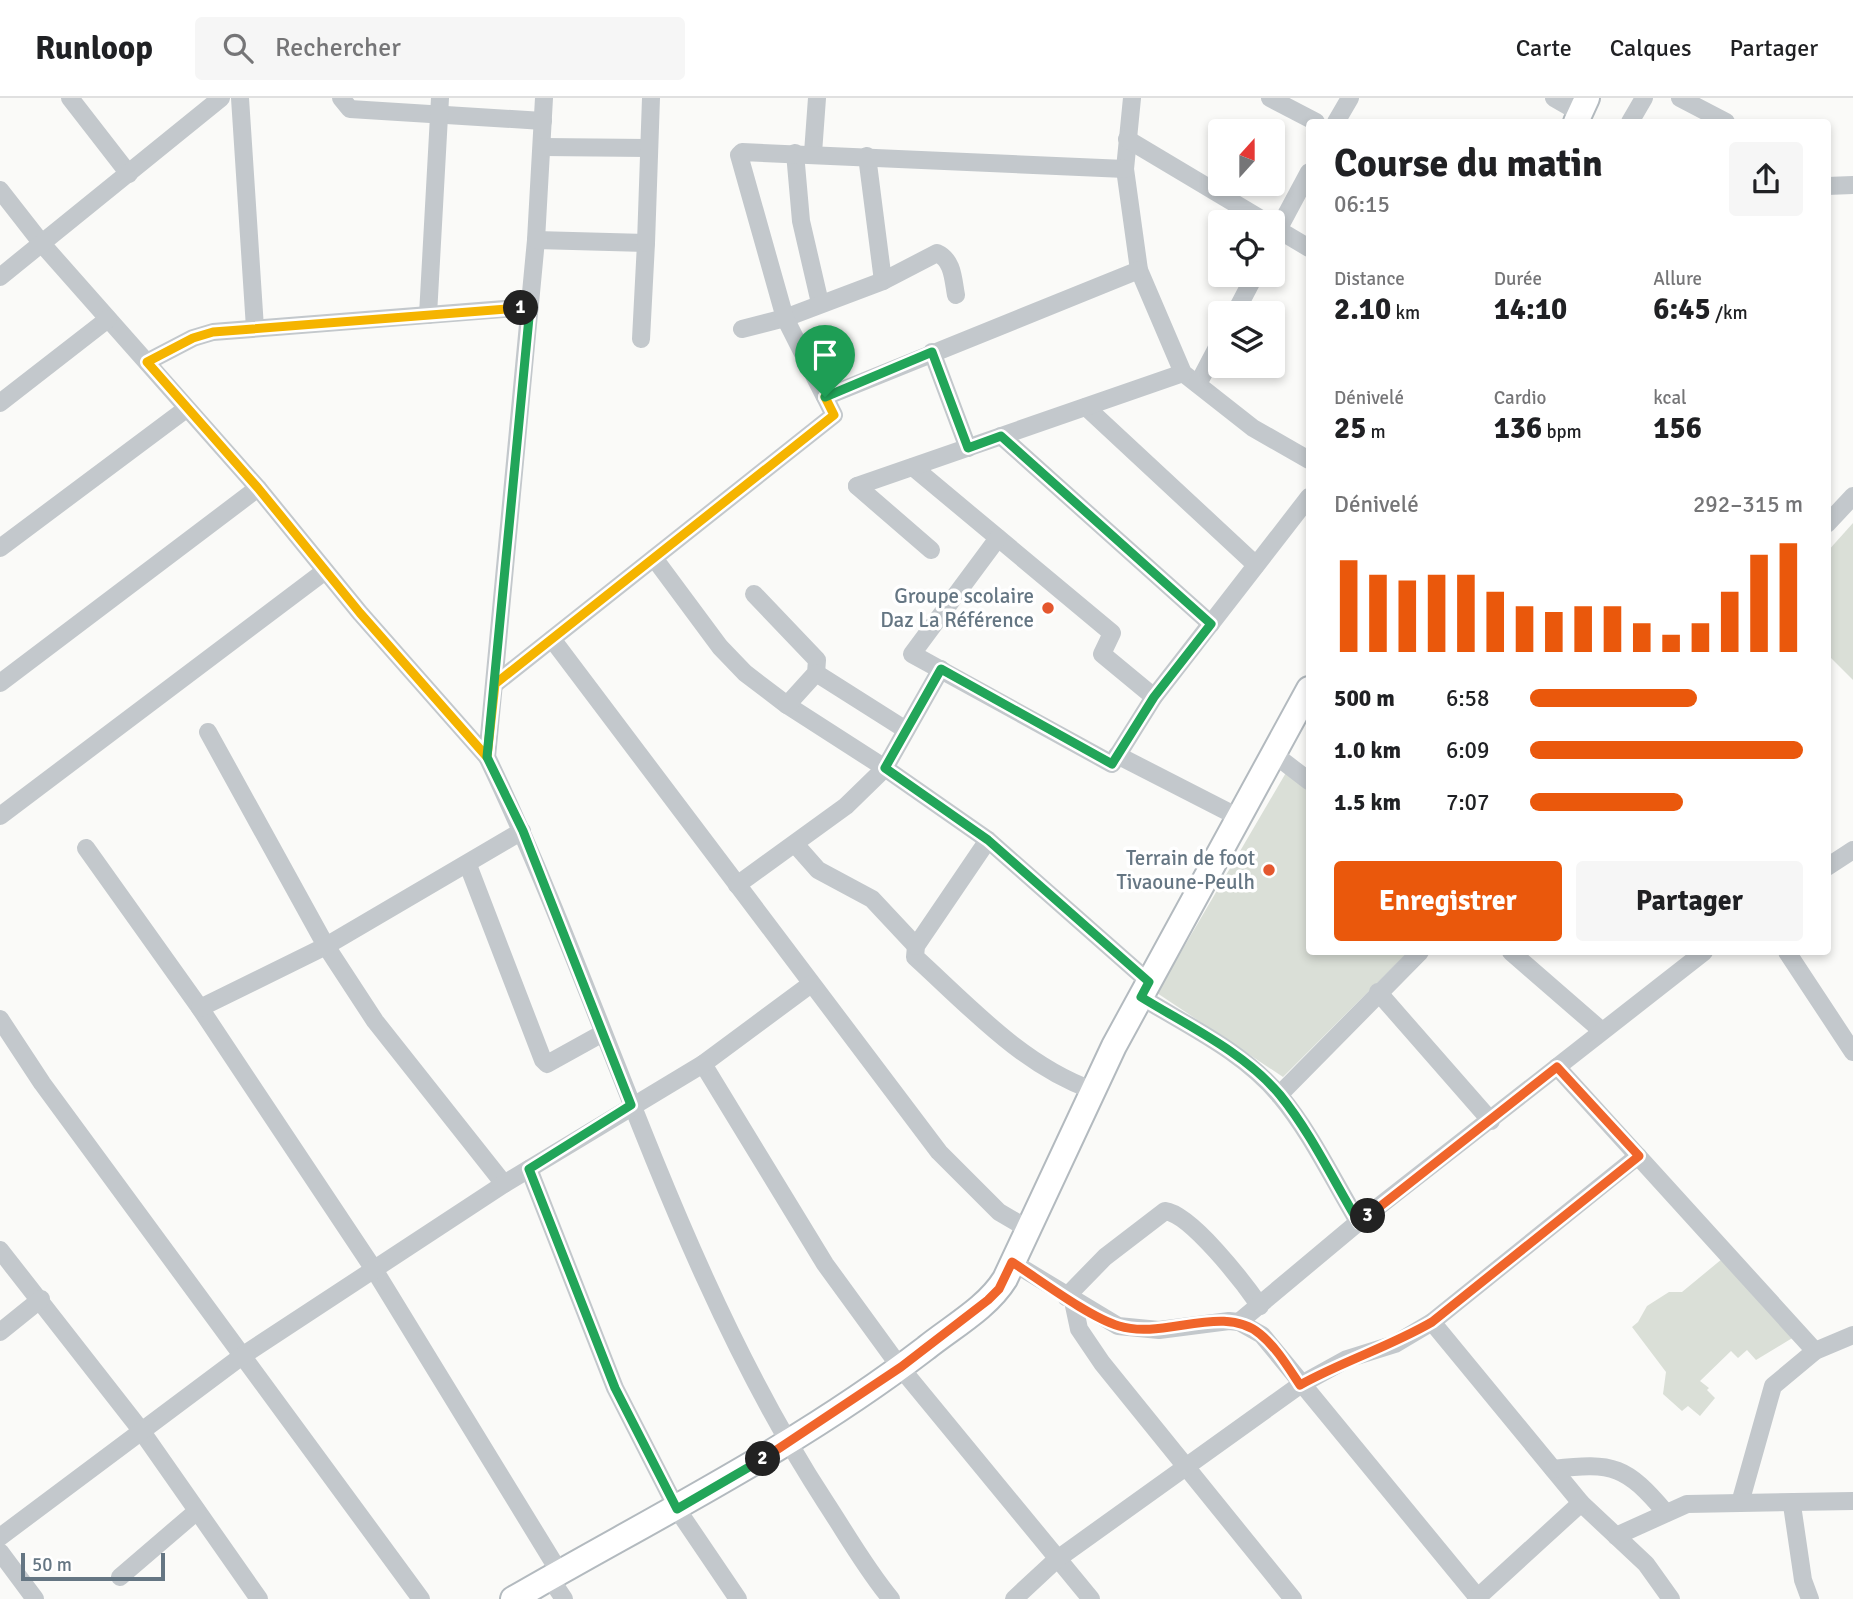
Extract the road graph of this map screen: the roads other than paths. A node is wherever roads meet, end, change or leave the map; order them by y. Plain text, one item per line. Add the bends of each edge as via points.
1 (221, 98) edge
2 (240, 98) edge
3 (341, 98) edge
4 (544, 98) edge
5 (651, 98) edge
6 (817, 98) edge
7 (1132, 98) edge
8 (1270, 98) edge
9 (1350, 98) edge
10 (1554, 98) edge
11 (1644, 98) edge
12 (1680, 98) edge
13 (74, 99) edge
14 (439, 106) edge
15 (1581, 111) edge
16 (1310, 119) edge
17 (1338, 119) edge
18 (1632, 119) edge
19 (1720, 119) edge
20 (543, 121) junction
21 (1127, 139) junction
22 (543, 147) junction
23 (647, 148) junction
24 (795, 153) junction
25 (813, 153) junction
26 (867, 156) junction
27 (1125, 169) junction
28 (129, 174) junction
29 (1306, 177) edge
30 (0, 190) edge
31 (1240, 210) edge
32 (1285, 210) edge
33 (1285, 236) edge
34 (536, 240) junction
35 (646, 243) junction
36 (43, 245) junction
37 (1306, 247) edge
38 (1139, 270) junction
39 (0, 277) edge
40 (883, 281) junction
41 (956, 295) dead end
42 (820, 303) junction
43 (530, 307) junction
44 (428, 315) junction
45 (785, 318) junction
46 (108, 319) junction
47 (255, 328) junction
48 (742, 329) dead end
49 (641, 338) dead end
50 (932, 352) junction
51 (147, 362) junction
52 (1208, 365) edge
53 (1183, 373) junction
54 (1198, 384) junction
55 (825, 397) junction
56 (0, 403) edge
57 (1086, 407) junction
58 (186, 409) junction
59 (1001, 436) junction
60 (968, 448) junction
61 (1306, 458) edge
62 (913, 467) junction
63 (258, 488) junction
64 (1853, 496) edge
65 (1306, 501) edge
66 (1831, 520) edge
67 (998, 538) junction
68 (0, 548) edge
69 (931, 550) dead end
70 (654, 558) junction
71 (1256, 565) junction
72 (325, 571) junction
73 (754, 594) dead end
74 (1211, 624) junction
75 (552, 639) junction
76 (941, 669) junction
77 (816, 673) junction
78 (0, 683) edge
79 (495, 684) junction
80 (1306, 696) edge
81 (1154, 697) junction
82 (787, 705) junction
83 (906, 730) junction
84 (208, 732) dead end
85 (1117, 755) junction
86 (1275, 755) junction
87 (487, 757) junction
88 (885, 768) junction
89 (1306, 779) edge
90 (0, 816) edge
91 (1240, 818) junction
92 (523, 831) junction
93 (988, 840) junction
94 (795, 844) junction
95 (86, 848) dead end
96 (1853, 850) edge
97 (468, 864) junction
98 (1831, 864) edge
99 (737, 886) junction
100 (326, 946) junction
101 (916, 946) junction
102 (1417, 955) edge
103 (1514, 955) edge
104 (1700, 955) edge
105 (1789, 955) edge
106 (811, 985) junction
107 (1145, 989) junction
108 (1378, 992) junction
109 (200, 1008) junction
110 (0, 1019) edge
111 (1602, 1031) junction
112 (603, 1032) junction
113 (6, 1040) edge
114 (1853, 1052) edge
115 (703, 1064) junction
116 (1557, 1067) junction
117 (1092, 1090) junction
118 (1279, 1095) junction
119 (631, 1105) junction
120 (1491, 1121) junction
121 (1639, 1156) junction
122 (529, 1169) junction
123 (504, 1184) junction
124 (1359, 1223) junction
125 (1028, 1229) junction
126 (0, 1250) edge
127 (1012, 1262) junction
128 (374, 1272) junction
129 (41, 1299) junction
130 (1069, 1299) junction
131 (1260, 1306) junction
132 (1239, 1322) junction
133 (1432, 1322) junction
134 (0, 1332) edge
135 (1853, 1335) edge
136 (1815, 1350) junction
137 (242, 1356) junction
138 (901, 1367) junction
139 (1300, 1385) junction
140 (140, 1429) junction
141 (788, 1444) junction
142 (1184, 1468) junction
143 (1553, 1469) junction
144 (1853, 1501) edge
145 (1581, 1503) junction
146 (1740, 1503) junction
147 (1792, 1504) junction
148 (677, 1509) junction
149 (197, 1511) junction
150 (1666, 1513) junction
151 (0, 1536) edge
152 (1616, 1536) junction
153 (0, 1552) edge
154 (1056, 1560) junction
155 (555, 1575) junction
156 (120, 1577) dead end
157 (35, 1599) edge
158 (258, 1599) edge
159 (421, 1599) edge
160 (513, 1599) edge
161 (564, 1599) edge
162 (738, 1599) edge
163 (891, 1599) edge
164 (1014, 1599) edge
165 (1091, 1599) edge
166 (1293, 1599) edge
167 (1478, 1599) edge
168 (1671, 1599) edge
169 (1810, 1599) edge

1 - 28 street
2 - 47 street
3 - 14 street via 350,109
4 - 20 street
5 - 23 street
6 - 25 street
7 - 21 street
8 - 16 street
9 - 17 street
10 - 15 street
11 - 18 street
12 - 19 street
13 - 28 street
14 - 20 street
14 - 44 street
20 - 22 street
21 - 27 street
21 - 31 street
22 - 23 street
22 - 34 street
23 - 35 street
24 - 25 street
24 - 42 street via 801,221
24 - 45 street via 748,150 739,155
25 - 26 street
26 - 27 street
26 - 40 street
27 - 38 street
28 - 36 street
29 - 32 street
30 - 36 street
33 - 37 street
34 - 35 street
34 - 43 street
35 - 49 street
36 - 39 street
36 - 46 street
38 - 50 street
38 - 53 street
40 - 41 street via 937,253 952,270
40 - 42 street
42 - 45 street
43 - 44 street
43 - 79 street
44 - 47 street
45 - 48 street
45 - 55 street
46 - 51 street
46 - 56 street
47 - 51 street via 193,338
50 - 55 street
50 - 60 street
51 - 58 street
52 - 54 street
53 - 54 street
53 - 57 street
54 - 61 street via 1253,428
55 - 70 street via 834,415
57 - 59 street
57 - 71 street
58 - 63 street
58 - 68 street
59 - 60 street
59 - 74 street
60 - 62 street
62 - 67 street
62 - 69 street via 857,486
63 - 72 street
63 - 78 street
64 - 66 street
65 - 71 street
67 - 76 street via 912,654
67 - 81 street via 1112,634 1102,654
70 - 75 street
70 - 82 street via 720,647
71 - 74 street
72 - 87 street
72 - 90 street
73 - 77 street via 817,660
74 - 81 street
75 - 79 street
75 - 99 street
76 - 83 street
76 - 85 street via 1112,764
77 - 82 street
77 - 83 street
79 - 87 street
80 - 86 street
81 - 85 street
82 - 88 street
83 - 88 street
84 - 100 street
85 - 91 street
86 - 89 street
86 - 91 street
87 - 92 street
88 - 93 street
88 - 94 street via 846,806
91 - 107 street
92 - 97 street
92 - 112 street
93 - 101 street
93 - 107 street
94 - 99 street
94 - 101 street via 818,870 872,899
95 - 109 street
96 - 98 street
97 - 100 street
97 - 112 street via 543,1060 552,1062
99 - 106 street
100 - 109 street
100 - 123 street via 375,1021
101 - 117 street via 915,957 1009,1042 1046,1069
102 - 108 street
103 - 111 street
104 - 111 street
105 - 114 street
106 - 115 street
106 - 125 street via 939,1152 999,1212
107 - 117 street
107 - 118 street via 1257,1072
108 - 118 street
108 - 120 street
109 - 128 street
110 - 113 street
111 - 116 street
112 - 119 street
113 - 137 street
115 - 119 street
115 - 138 street via 825,1264
116 - 120 street
116 - 121 street
117 - 125 street
118 - 124 street
119 - 122 street
119 - 141 street via 728,1327
120 - 124 street
121 - 133 street
121 - 136 street
122 - 123 street
122 - 148 street via 615,1388
123 - 128 street
124 - 131 street
125 - 127 street
126 - 129 street
127 - 130 street
127 - 138 street via 993,1295
128 - 137 street
128 - 155 street
129 - 134 street
129 - 140 street
130 - 131 street via 1105,1257 1165,1211 1177,1214 1219,1254
130 - 132 street via 1118,1326 1159,1331 1215,1321
130 - 142 street via 1085,1340
131 - 132 street
132 - 139 street via 1262,1335
133 - 139 street
133 - 143 street
135 - 136 street
136 - 146 street via 1773,1386
137 - 140 street
137 - 159 street
138 - 141 street
138 - 154 street
139 - 142 street
139 - 167 street
140 - 149 street
140 - 151 street
141 - 148 street
141 - 163 street
142 - 154 street
142 - 166 street
143 - 145 street
143 - 150 street via 1594,1464 1620,1471 1635,1479
144 - 147 street
145 - 152 street
145 - 167 street
146 - 147 street
146 - 150 street via 1687,1504
147 - 169 street
148 - 155 street
148 - 162 street
149 - 156 street
149 - 158 street
150 - 152 street
152 - 168 street via 1646,1564
153 - 157 street
154 - 164 street
154 - 165 street
155 - 160 street
155 - 161 street

